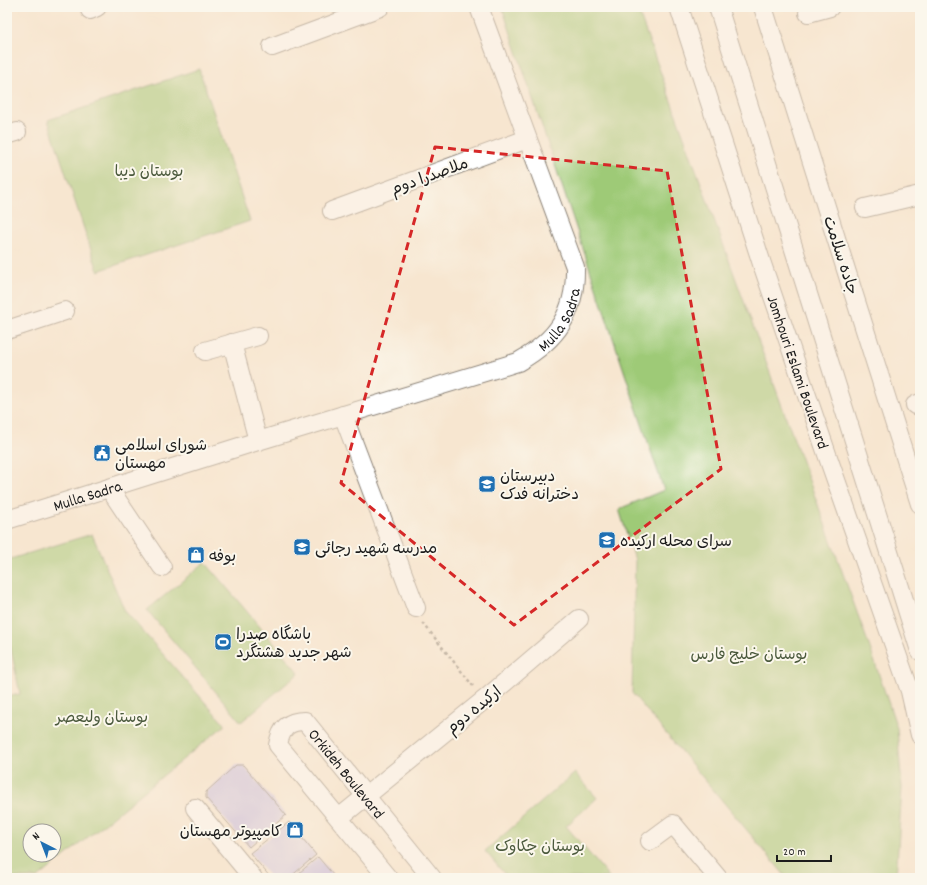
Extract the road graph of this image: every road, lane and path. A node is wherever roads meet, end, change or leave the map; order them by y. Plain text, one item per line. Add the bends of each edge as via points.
1 (380, 7) edge
2 (479, 7) edge
3 (680, 7) edge
4 (718, 7) edge
5 (763, 7) edge
6 (830, 7) edge
7 (808, 13) dead end
8 (272, 47) dead end
9 (527, 139) junction
10 (920, 195) edge
11 (865, 208) dead end
12 (332, 211) dead end
13 (65, 311) dead end
14 (7, 330) edge
15 (258, 336) dead end
16 (232, 343) junction
17 (205, 351) dead end
18 (343, 415) junction
19 (258, 441) junction
20 (109, 488) junction
21 (920, 504) edge
22 (7, 520) edge
23 (162, 567) dead end
24 (416, 608) joint
25 (579, 619) dead end
26 (920, 651) edge
27 (484, 700) junction
28 (920, 735) edge
29 (366, 796) junction
30 (196, 808) dead end
31 (339, 818) junction
32 (650, 841) dead end
33 (253, 878) edge
34 (388, 878) edge
35 (432, 878) edge
36 (718, 878) edge

1 - 8 street
2 - 9 street, Mulla Sadra
3 - 28 street, Jomhouri Eslami Boulevard via 762,264 910,691
4 - 26 street, Jomhouri Eslami Boulevard
5 - 21 street, جاده سلامت
6 - 7 street
9 - 12 street, ملاصدرا دوم
9 - 18 street, Mulla Sadra via 575,267 573,293 563,323 542,346 518,362
10 - 11 street
13 - 14 street
15 - 16 street
16 - 17 street
16 - 19 street
18 - 19 street, Mulla Sadra
18 - 24 street
19 - 20 street, Mulla Sadra
20 - 22 street, Mulla Sadra
20 - 23 street
24 - 27 path via 424,625
25 - 27 street, ارکیده دوم
27 - 29 street, ارکیده دوم
29 - 31 street, ارکیده دوم
29 - 31 street, Orkideh Boulevard via 305,721 295,721 286,726 280,735 278,745
29 - 35 street, Orkideh Boulevard
30 - 33 street
31 - 34 street, Orkideh Boulevard
32 - 36 street via 673,824

